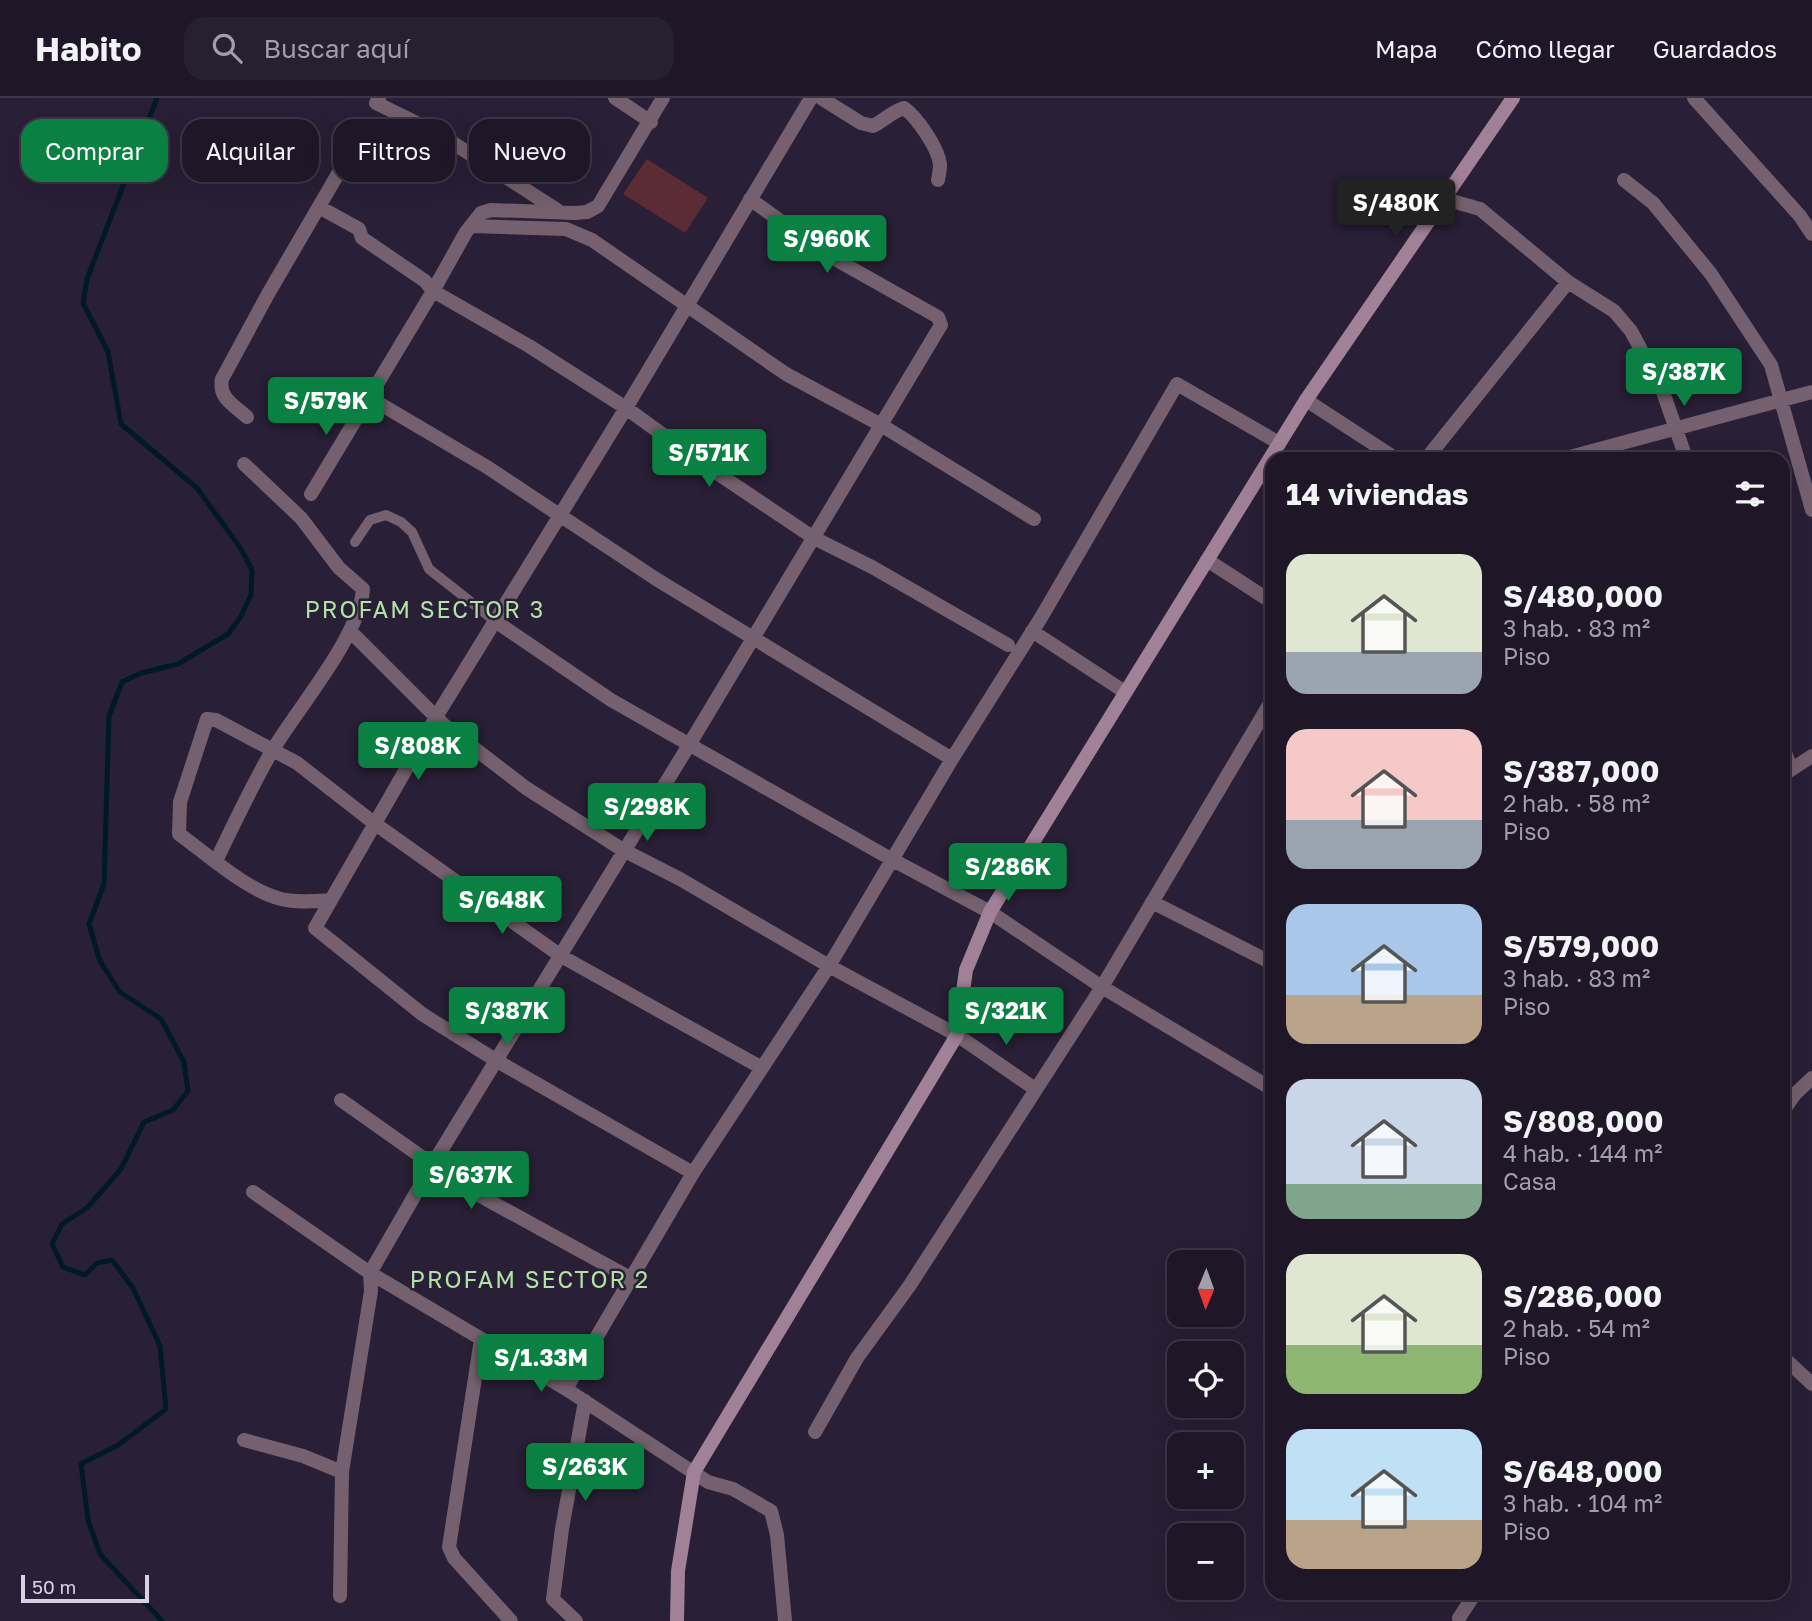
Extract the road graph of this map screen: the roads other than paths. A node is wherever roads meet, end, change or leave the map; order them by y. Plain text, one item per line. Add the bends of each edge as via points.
1 (379, 98) edge
2 (615, 98) edge
3 (663, 98) edge
4 (811, 98) edge
5 (821, 98) edge
6 (1513, 98) edge
7 (1695, 98) edge
8 (651, 122) junction
9 (938, 180) dead end
10 (1624, 180) dead end
11 (333, 182) edge
12 (750, 199) junction
13 (1445, 199) junction
14 (319, 207) junction
15 (559, 210) junction
16 (471, 226) junction
17 (1812, 234) edge
18 (1568, 282) junction
19 (433, 291) junction
20 (687, 304) junction
21 (1812, 392) edge
22 (370, 398) junction
23 (1306, 400) junction
24 (1781, 400) junction
25 (626, 408) junction
26 (247, 417) dead end
27 (881, 425) junction
28 (1675, 429) junction
29 (1279, 443) junction
30 (1273, 452) edge
31 (1386, 452) edge
32 (1432, 452) edge
33 (1589, 452) edge
34 (1684, 452) edge
35 (244, 464) dead end
36 (1265, 465) edge
37 (311, 494) dead end
38 (1812, 510) edge
39 (561, 514) junction
40 (1034, 519) dead end
41 (814, 538) junction
42 (355, 542) dead end
43 (1206, 560) junction
44 (1265, 598) edge
45 (495, 621) junction
46 (350, 631) junction
47 (1032, 632) junction
48 (753, 639) junction
49 (1008, 645) dead end
50 (1125, 692) junction
51 (1265, 712) edge
52 (436, 717) junction
53 (689, 745) junction
54 (272, 751) junction
55 (1812, 756) edge
56 (952, 759) junction
57 (1790, 770) edge
58 (374, 823) junction
59 (623, 850) junction
60 (891, 859) junction
61 (216, 861) junction
62 (331, 900) junction
63 (1152, 902) junction
64 (990, 912) junction
65 (561, 956) junction
66 (1265, 959) edge
67 (829, 966) junction
68 (1102, 987) junction
69 (957, 1035) junction
70 (497, 1061) junction
71 (762, 1068) junction
72 (1812, 1078) edge
73 (1265, 1085) edge
74 (1035, 1089) junction
75 (341, 1100) dead end
76 (1790, 1101) edge
77 (431, 1167) junction
78 (694, 1173) junction
79 (253, 1192) dead end
80 (370, 1273) junction
81 (630, 1278) junction
82 (481, 1339) junction
83 (1790, 1364) edge
84 (1812, 1384) edge
85 (566, 1389) junction
86 (585, 1401) junction
87 (815, 1432) dead end
88 (244, 1440) dead end
89 (342, 1472) junction
90 (694, 1472) junction
91 (340, 1596) dead end
92 (1471, 1600) edge
93 (1459, 1618) dead end
94 (511, 1621) edge
95 (576, 1621) edge
96 (677, 1621) edge
97 (785, 1621) edge

1 - 15 street via 376,103 439,134
2 - 8 street
3 - 8 street
4 - 12 street
5 - 9 street via 873,126 904,108 914,115 937,154
6 - 13 main road
7 - 17 street
8 - 15 street via 598,206 587,212
10 - 24 street via 1653,203 1711,274 1771,365
11 - 14 street
12 - 20 street
12 - 27 street via 826,254 938,317 937,334
13 - 18 street via 1480,209
13 - 23 main road
14 - 19 street via 359,229 362,237
14 - 26 street via 222,379 222,396
15 - 16 street via 491,210
16 - 19 street
16 - 20 street via 566,229 592,240
18 - 28 street via 1614,311 1632,331 1662,388
18 - 32 street
19 - 22 street
19 - 25 street
20 - 25 street
20 - 27 street via 786,374
21 - 24 street
22 - 37 street
22 - 39 street
23 - 29 main road
23 - 31 street
24 - 28 street
24 - 38 street
25 - 39 street
25 - 41 street
27 - 40 street
27 - 41 street
28 - 33 street
28 - 34 street
29 - 30 main road
29 - 47 street via 1177,384
35 - 46 street via 301,518 340,568 363,589
36 - 43 main road
39 - 45 street
39 - 48 street
41 - 48 street
41 - 49 street
42 - 45 lane via 370,520 386,515 401,522 412,533 429,569
43 - 44 street
43 - 50 main road
45 - 52 street
45 - 53 street via 611,700
46 - 52 street
46 - 54 street
47 - 50 street
47 - 56 street
48 - 53 street
48 - 56 street
50 - 64 main road
51 - 63 street
52 - 58 street
52 - 59 street via 526,788
53 - 59 street
53 - 60 street
54 - 58 street via 297,763
54 - 61 street
54 - 61 street via 207,719 180,802 178,834
55 - 57 street
56 - 60 street
58 - 62 street
58 - 65 street
59 - 65 street
59 - 67 street
60 - 64 street
60 - 67 street
61 - 62 street via 269,895 284,900
62 - 70 street via 315,928 422,1014
63 - 66 street
63 - 68 street
64 - 68 street
64 - 69 main road via 966,970
65 - 70 street
65 - 71 street
67 - 69 street
67 - 71 street
68 - 73 street
68 - 74 street
69 - 74 street
69 - 90 main road
70 - 77 street
70 - 78 street
71 - 78 street
72 - 76 street
74 - 87 street via 910,1285 857,1359
75 - 77 street
77 - 80 street
77 - 81 street
78 - 81 street
79 - 80 street
80 - 82 street
80 - 89 street
81 - 85 street
82 - 85 street
82 - 94 street via 449,1547
83 - 84 street
85 - 86 street
86 - 90 street
86 - 95 street via 553,1599
88 - 89 street
89 - 91 street
90 - 96 main road via 678,1571
90 - 97 street via 771,1511
92 - 93 street

